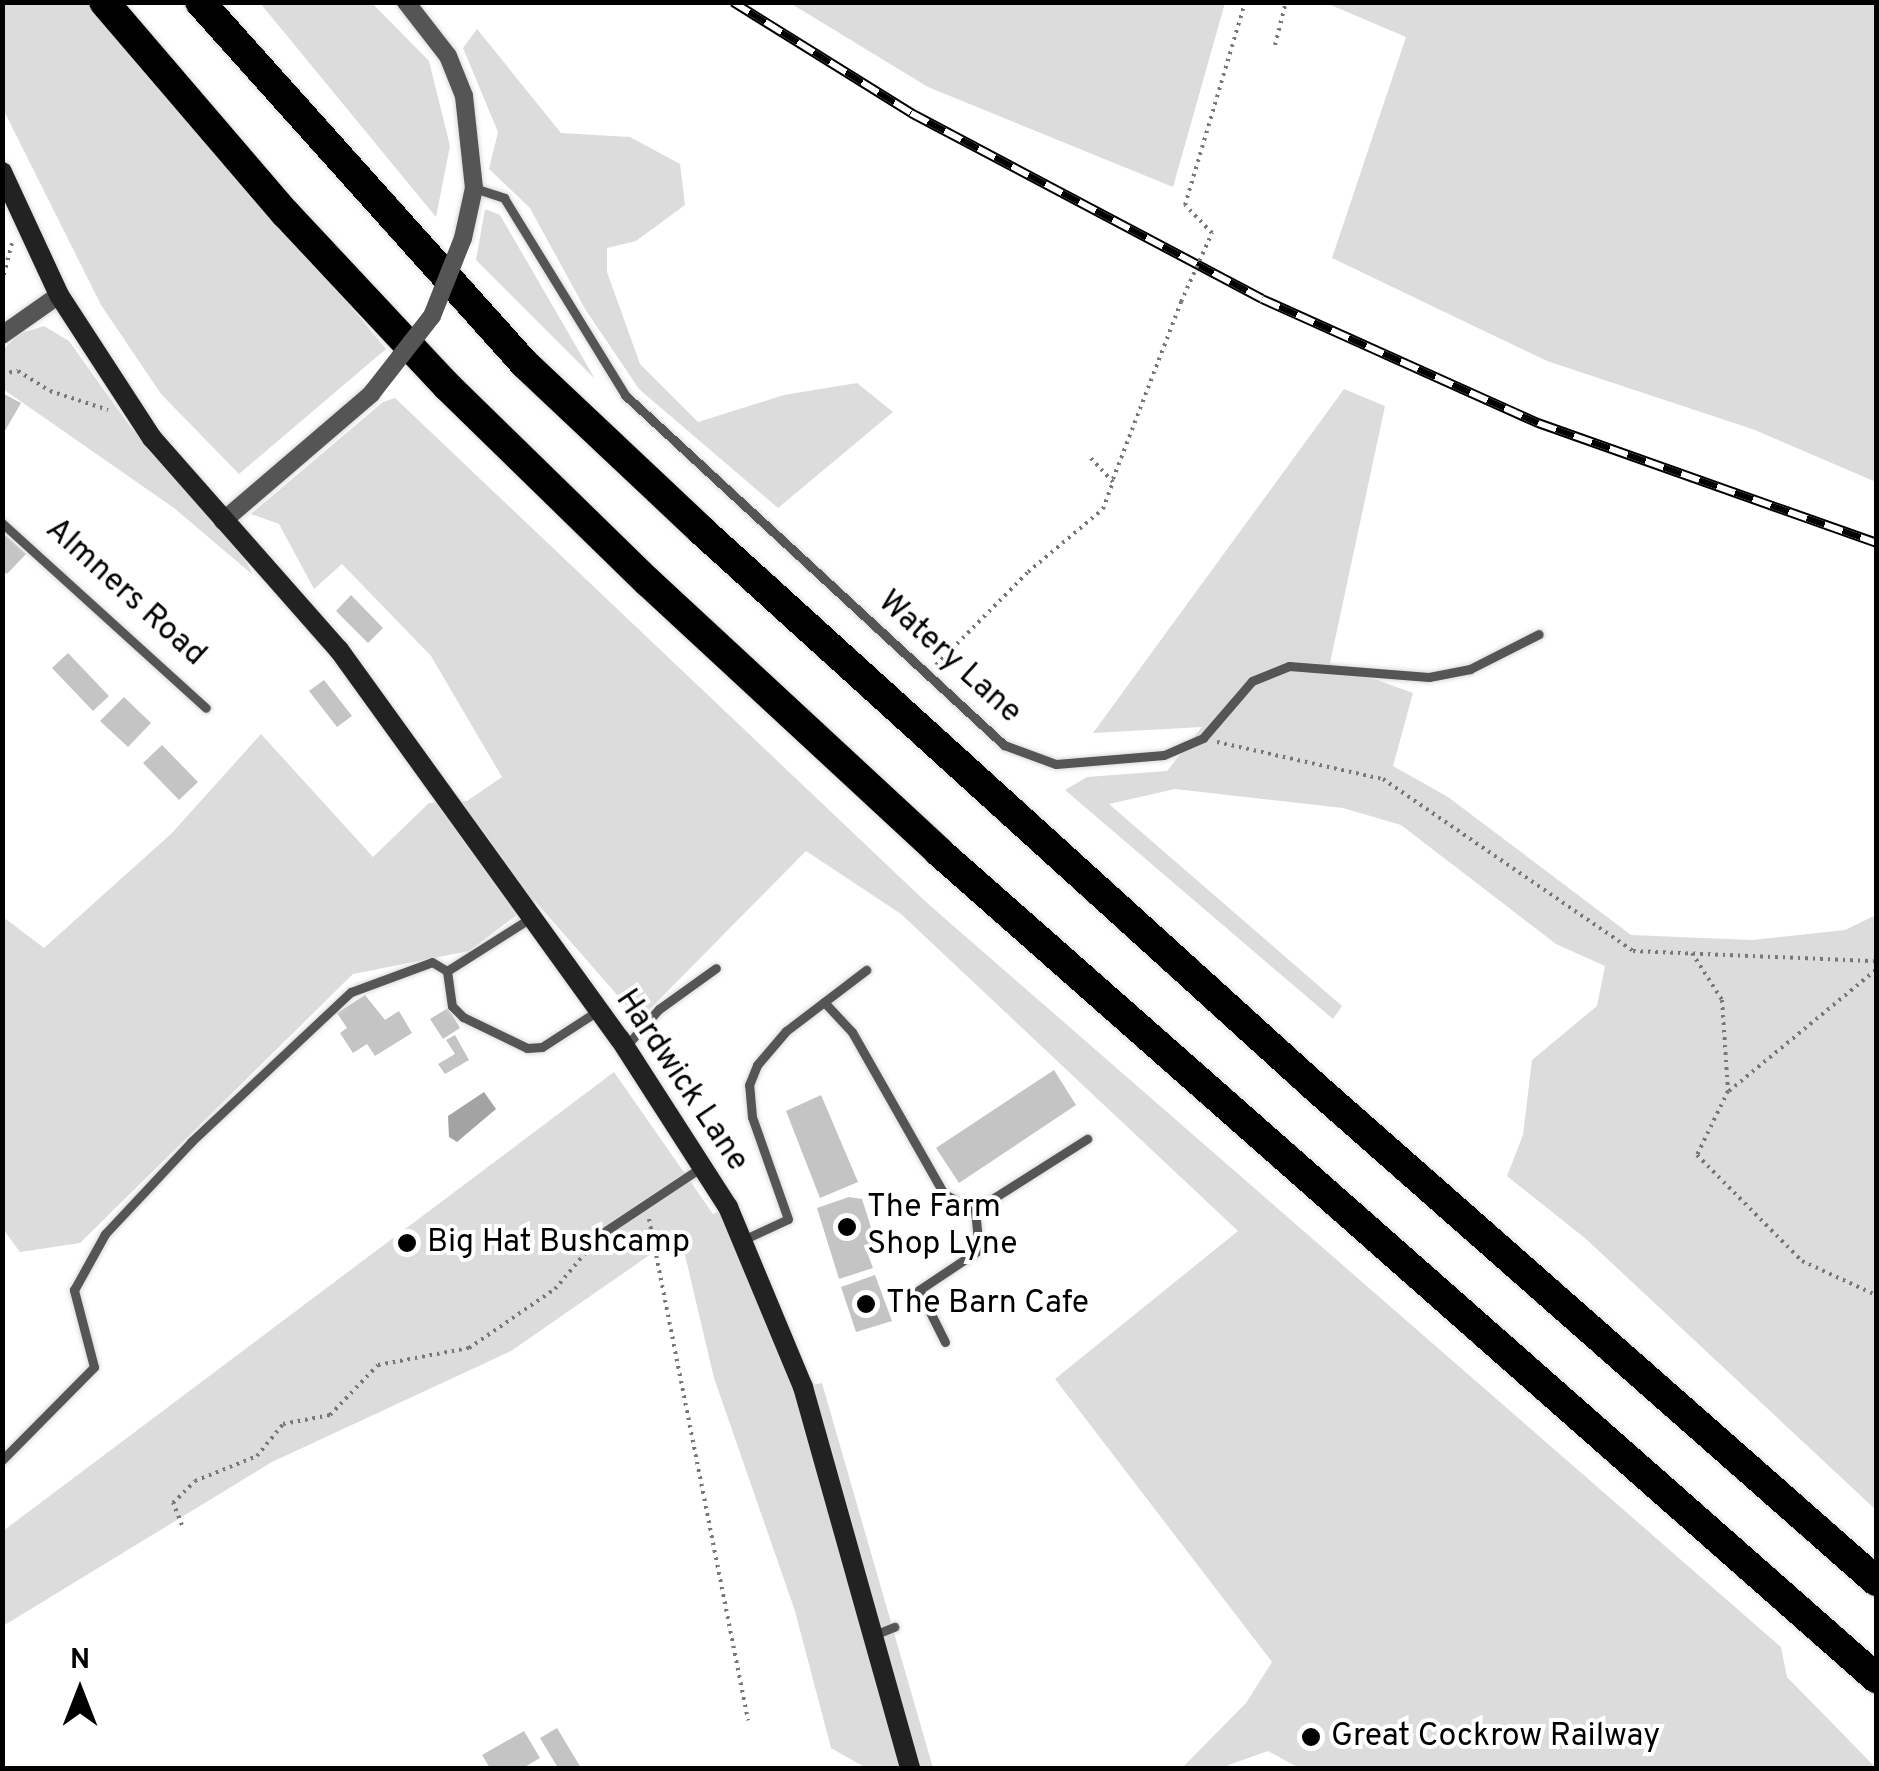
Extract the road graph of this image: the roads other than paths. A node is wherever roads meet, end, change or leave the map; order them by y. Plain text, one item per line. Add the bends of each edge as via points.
1 (104, 2) edge
2 (200, 2) edge
3 (406, 2) edge
4 (2, 172) edge
5 (474, 188) junction
6 (59, 295) junction
7 (2, 335) edge
8 (223, 521) junction
9 (2, 522) edge
10 (1539, 634) dead end
11 (206, 708) dead end
12 (532, 917) junction
13 (716, 968) dead end
14 (866, 970) dead end
15 (447, 971) junction
16 (824, 1002) junction
17 (599, 1010) junction
18 (625, 1046) junction
19 (1087, 1139) dead end
20 (704, 1166) junction
21 (975, 1210) junction
22 (602, 1234) road end
23 (745, 1239) junction
24 (945, 1342) dead end
25 (2, 1460) edge
26 (1876, 1580) edge
27 (894, 1627) dead end
28 (872, 1636) junction
29 (1876, 1678) edge
30 (910, 1768) edge

1 - 29 highway via 299,229 447,386 648,582 938,851
2 - 26 highway via 526,365 689,519 1314,1086
3 - 5 street via 448,56 464,96
4 - 6 street, Hardwick Lane
5 - 8 street, bridge via 463,238 432,316 371,394
5 - 10 lane, Watery Lane via 504,198 625,395 1004,745 1056,764 1164,755 1202,738 1252,681 1289,666 1429,677 1470,669
6 - 7 street
6 - 8 street, Hardwick Lane via 152,438
8 - 12 street, Hardwick Lane via 339,650
9 - 11 lane, Almners Road
12 - 15 lane
12 - 17 street, Hardwick Lane
13 - 18 lane via 659,1010
14 - 16 lane
15 - 17 lane via 452,1006 463,1017 526,1048 542,1047
15 - 25 lane via 432,962 351,992 191,1142 105,1234 74,1290 94,1367
16 - 21 lane via 852,1032 944,1194
16 - 23 lane via 786,1031 749,1085 752,1116 788,1219
17 - 18 street, Hardwick Lane
18 - 20 street, Hardwick Lane
19 - 21 lane
20 - 22 lane
20 - 23 street, Hardwick Lane
21 - 24 lane via 979,1250 918,1290
23 - 28 street, Hardwick Lane via 803,1388
27 - 28 lane
28 - 30 street, Hardwick Lane

